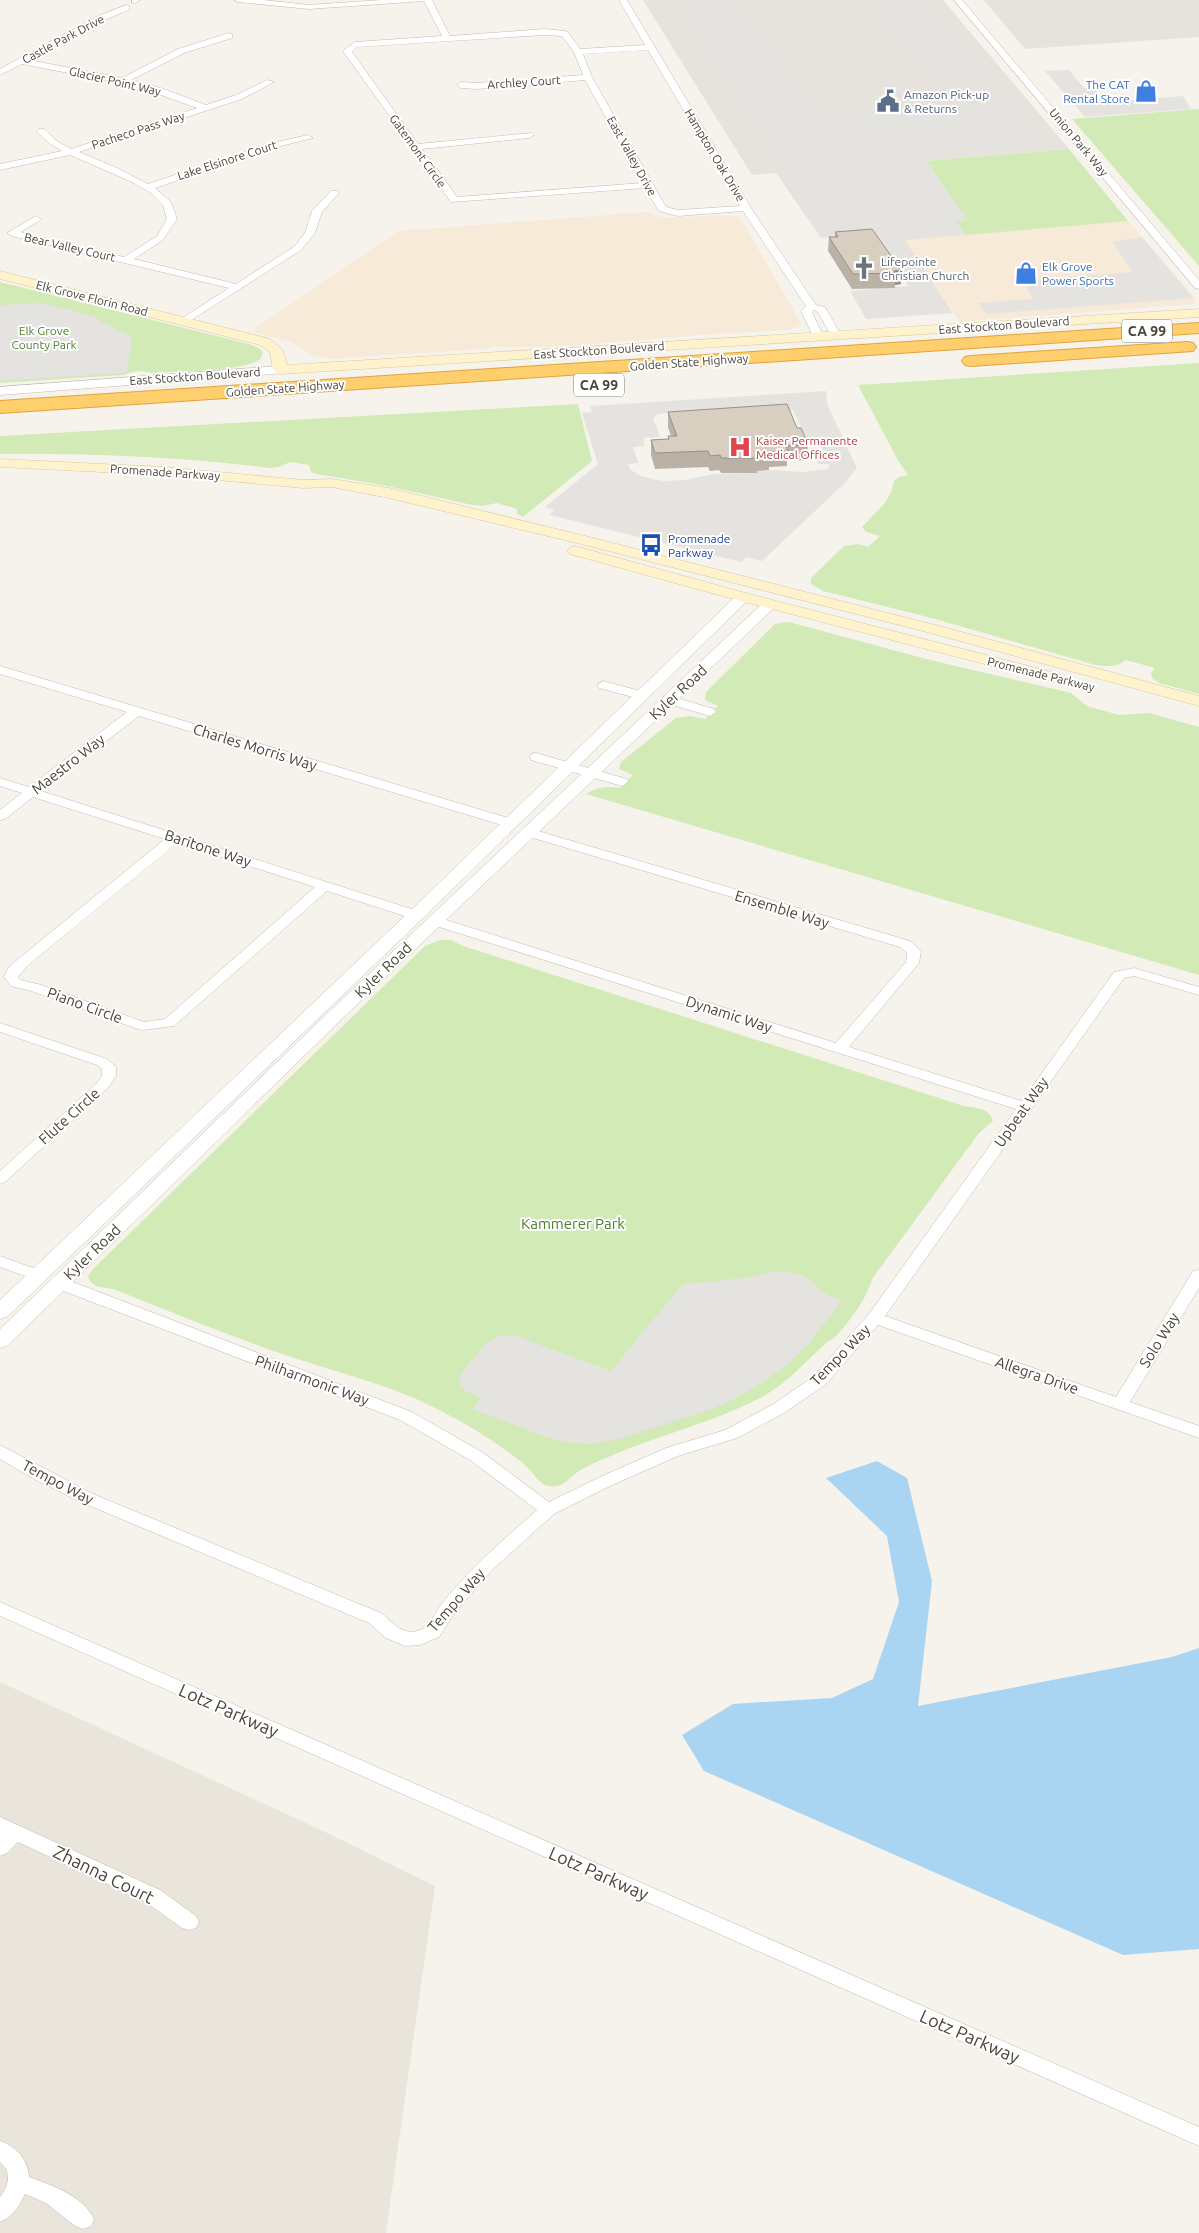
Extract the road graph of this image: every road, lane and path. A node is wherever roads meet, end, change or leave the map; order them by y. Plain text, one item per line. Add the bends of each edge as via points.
1 (238, 0) edge
2 (421, 0) edge
3 (428, 0) edge
4 (622, 0) edge
5 (958, 0) edge
6 (126, 8) dead end
7 (229, 36) dead end
8 (447, 38) junction
9 (651, 47) junction
10 (578, 52) junction
11 (22, 61) junction
12 (0, 72) edge
13 (588, 78) junction
14 (123, 81) junction
15 (270, 82) dead end
16 (461, 85) dead end
17 (205, 108) junction
18 (41, 131) dead end
19 (529, 134) dead end
20 (308, 138) dead end
21 (415, 148) junction
22 (70, 152) junction
23 (0, 167) edge
24 (648, 185) junction
25 (148, 187) junction
26 (334, 193) dead end
27 (746, 208) junction
28 (36, 219) dead end
29 (126, 260) junction
30 (0, 275) edge
31 (1199, 286) edge
32 (237, 287) junction
33 (812, 307) junction
34 (1199, 313) edge
35 (185, 321) junction
36 (1199, 328) edge
37 (836, 335) junction
38 (818, 336) junction
39 (1199, 346) edge
40 (295, 358) junction
41 (955, 362) dead end
42 (280, 370) junction
43 (595, 386) dead end
44 (0, 391) edge
45 (449, 395) dead end
46 (0, 406) edge
47 (0, 463) edge
48 (303, 484) junction
49 (487, 522) junction
50 (743, 597) junction
51 (770, 604) junction
52 (709, 630) junction
53 (0, 670) edge
54 (603, 686) dead end
55 (1123, 688) junction
56 (640, 695) junction
57 (670, 700) junction
58 (1199, 701) edge
59 (1199, 706) edge
60 (137, 711) junction
61 (710, 712) dead end
62 (1199, 714) edge
63 (536, 757) dead end
64 (568, 766) junction
65 (590, 773) junction
66 (0, 782) edge
67 (622, 782) dead end
68 (31, 792) junction
69 (0, 816) edge
70 (508, 826) junction
71 (528, 832) junction
72 (175, 838) junction
73 (325, 886) junction
74 (416, 915) junction
75 (435, 921) junction
76 (1199, 991) edge
77 (340, 1012) junction
78 (0, 1027) edge
79 (839, 1049) junction
80 (1024, 1108) junction
81 (164, 1155) junction
82 (0, 1179) edge
83 (0, 1261) edge
84 (1199, 1275) edge
85 (38, 1276) junction
86 (60, 1283) junction
87 (0, 1312) edge
88 (875, 1318) junction
89 (0, 1336) edge
90 (0, 1341) edge
91 (1120, 1404) junction
92 (1199, 1432) edge
93 (0, 1451) edge
94 (548, 1510) junction
95 (0, 1609) edge
96 (8, 1829) edge
97 (0, 1848) edge
98 (189, 1922) dead end
99 (1199, 2137) edge
100 (0, 2150) edge
101 (19, 2183) junction
102 (0, 2212) edge
103 (84, 2219) dead end

1 - 2 street via 309,7
3 - 8 street
4 - 9 street, Hampton Oak Drive
5 - 31 street, Union Park Way
6 - 11 street, Castle Park Drive
7 - 14 street via 181,51
8 - 10 street, East Valley Drive via 545,32 565,34
8 - 21 street, Gatemont Circle via 356,45 347,51
9 - 10 street
9 - 27 street, Hampton Oak Drive
10 - 13 street, East Valley Drive
11 - 12 street, Castle Park Drive
11 - 14 street, Glacier Point Way
13 - 16 street, Archley Court
13 - 24 street, East Valley Drive
14 - 17 street, Glacier Point Way via 175,95
15 - 17 street, Pacheco Pass Way via 247,94
17 - 22 street, Pacheco Pass Way
18 - 22 street
19 - 21 street
20 - 25 street, Lake Elsinore Court via 272,145
21 - 24 street, Gatemont Circle via 454,200
22 - 23 street, Pacheco Pass Way
22 - 25 street
24 - 27 street, East Valley Drive via 662,209 678,214
25 - 29 street via 167,200 172,222 160,239
26 - 32 street via 317,212 304,243
27 - 33 street, Hampton Oak Drive
28 - 29 street, Bear Valley Court via 12,233
29 - 32 street
30 - 35 main road, Elk Grove Florin Road
32 - 35 street
33 - 37 street, Hampton Oak Drive via 821,309
33 - 38 street, Hampton Oak Drive via 806,311
34 - 37 main road, East Stockton Boulevard
35 - 40 main road, Elk Grove Florin Road via 273,340
35 - 42 main road, Elk Grove Florin Road via 275,347 280,358
36 - 46 highway, Golden State Highway / CA 99
37 - 38 main road, East Stockton Boulevard
38 - 40 main road, East Stockton Boulevard
39 - 41 highway, CA 99
40 - 42 main road, East Stockton Boulevard
42 - 44 street, East Stockton Boulevard
43 - 45 highway, CA 99
47 - 48 main road, Promenade Parkway via 164,471
48 - 49 main road, Promenade Parkway via 322,492
48 - 49 main road, Promenade Parkway via 332,483 355,487
49 - 50 main road, Promenade Parkway
49 - 55 main road, Promenade Parkway via 580,538 924,627
50 - 51 main road, Promenade Parkway
50 - 52 street, Kyler Road
51 - 55 main road, Promenade Parkway via 973,657 1006,656
51 - 57 street, Kyler Road
52 - 56 street, Kyler Road
52 - 57 street via 700,651 661,690 663,697
53 - 60 street, Charles Morris Way
54 - 56 street
55 - 58 main road, Promenade Parkway
55 - 59 main road
55 - 62 main road, Promenade Parkway
56 - 64 street, Kyler Road
57 - 61 street
57 - 65 street, Kyler Road
60 - 68 street, Maestro Way
60 - 70 street, Charles Morris Way
63 - 64 street
64 - 65 street
64 - 70 street, Kyler Road
65 - 67 street
65 - 71 street, Kyler Road
66 - 68 street, Baritone Way
68 - 69 street, Maestro Way
68 - 72 street, Baritone Way
70 - 74 street, Kyler Road
70 - 75 street via 498,847 435,909 432,915
71 - 75 street, Kyler Road
71 - 79 street, Ensemble Way via 905,944 914,951 913,964
72 - 73 street, Baritone Way
72 - 73 street, Piano Circle via 13,971 11,977 16,983 143,1026 169,1023
73 - 74 street, Baritone Way
74 - 77 street via 420,920 418,925 360,982
74 - 81 street, Kyler Road
75 - 77 street, Kyler Road
75 - 79 street, Dynamic Way
76 - 80 street, Upbeat Way via 1134,972 1119,975
77 - 86 street, Kyler Road
78 - 82 street, Flute Circle via 109,1067 109,1076 102,1086
79 - 80 street, Dynamic Way
80 - 88 street, Upbeat Way
81 - 85 street, Kyler Road
81 - 86 street via 143,1187 59,1270
83 - 85 street
84 - 91 street, Solo Way
85 - 87 street, Kyler Road
85 - 89 street via 37,1288
86 - 90 street, Kyler Road
86 - 94 street, Philharmonic Way via 406,1416 476,1456
88 - 91 street, Allegra Drive
88 - 94 street, Tempo Way via 819,1380 778,1409 731,1434 672,1452 606,1480
91 - 92 street, Allegra Drive
93 - 94 street, Tempo Way via 72,1491 375,1618 392,1633 405,1639 420,1638 433,1632 450,1606 487,1564
95 - 99 street, Lotz Parkway
96 - 97 street
96 - 98 street, Zhanna Court via 153,1896
100 - 101 street via 14,2162
101 - 102 street via 15,2194
101 - 103 street via 57,2198

